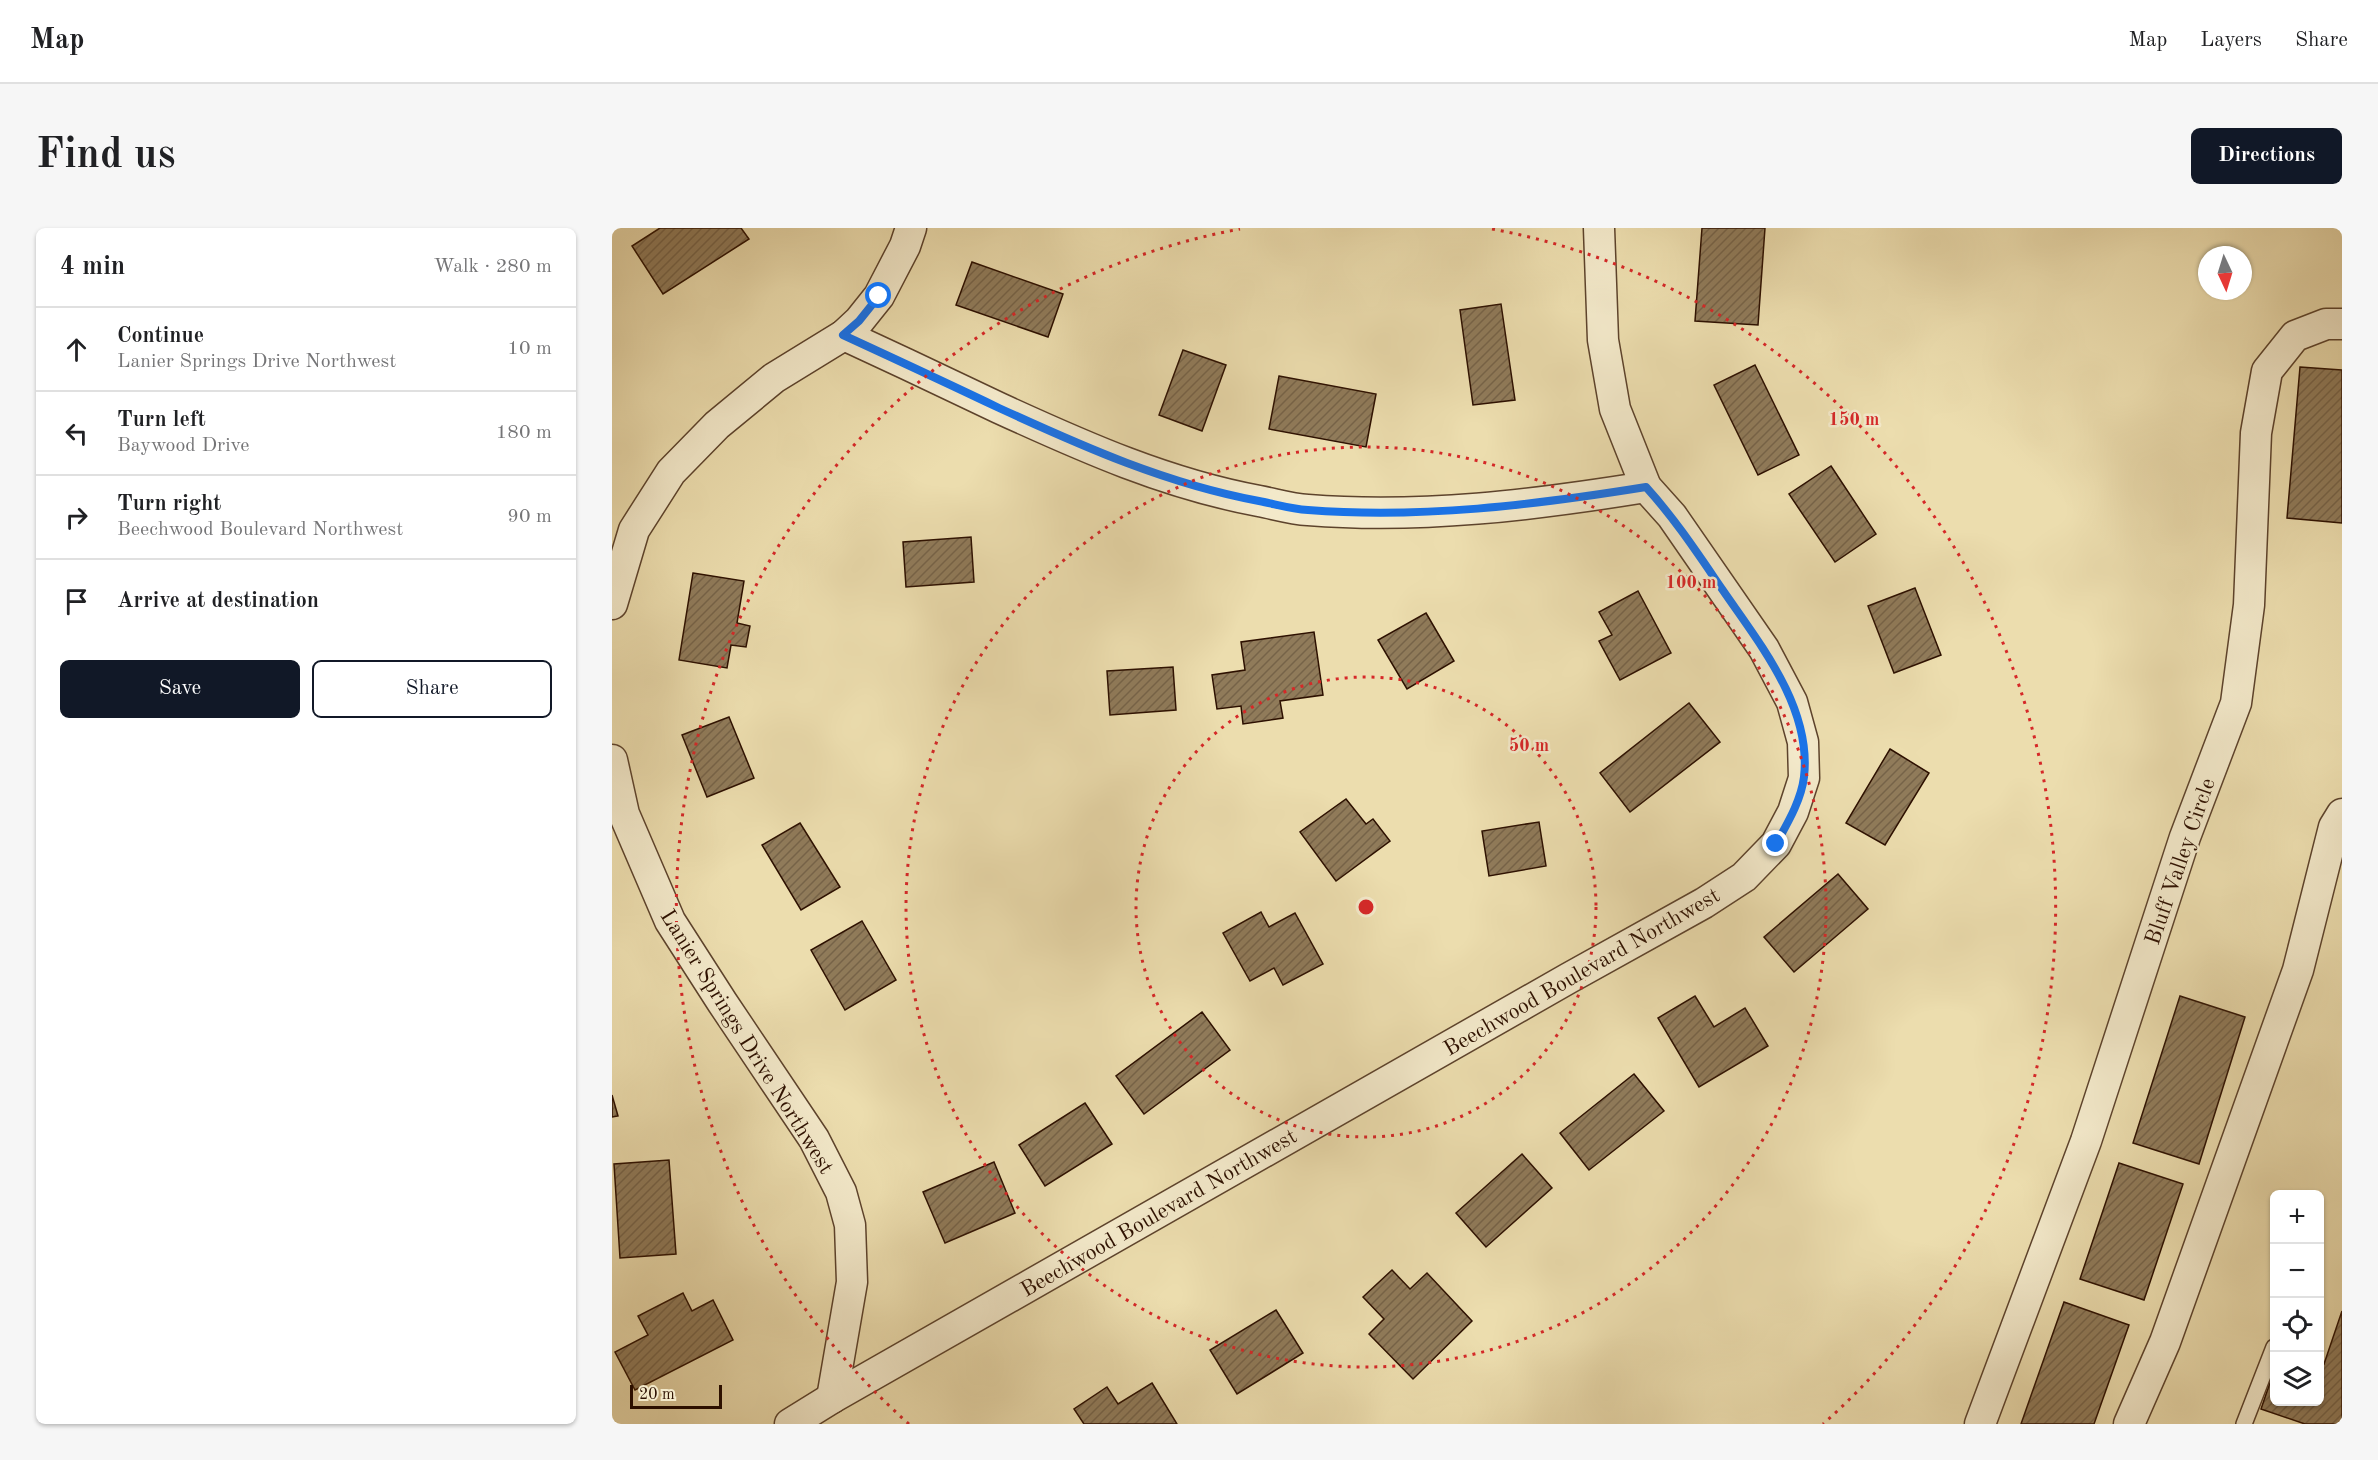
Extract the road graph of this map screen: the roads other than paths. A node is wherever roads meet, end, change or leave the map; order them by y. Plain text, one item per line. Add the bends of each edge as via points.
1 (911, 228) edge
2 (1599, 228) edge
3 (2342, 324) edge
4 (843, 335) junction
5 (1646, 487) junction
6 (612, 604) edge
7 (612, 760) edge
8 (2342, 814) edge
9 (2272, 1352) edge
10 (832, 1398) junction
11 (790, 1424) edge
12 (1980, 1424) edge
13 (2129, 1424) edge
14 (2244, 1424) edge

1 - 4 street via 879,296
2 - 5 street, Beechwood Boulevard Northwest via 1605,352 1615,409
3 - 12 street, Bluff Valley Circle via 2326,324 2295,336 2267,371 2256,433 2249,605 2236,703 2185,837 2086,1141
4 - 5 street via 1086,448 1155,475 1224,495 1306,510 1382,513 1481,509
4 - 6 street via 774,378 717,425 671,472 634,530
5 - 10 street, Beechwood Boulevard Northwest via 1672,516 1764,649 1792,702 1803,742 1804,778 1794,812 1776,844 1744,877 1704,903
7 - 10 street, Lanier Springs Drive Northwest via 624,814 670,921 814,1139 841,1192 850,1225 852,1282
8 - 13 street via 2334,827 2298,970 2165,1342
9 - 14 lane
10 - 11 street, Beechwood Boulevard Northwest

